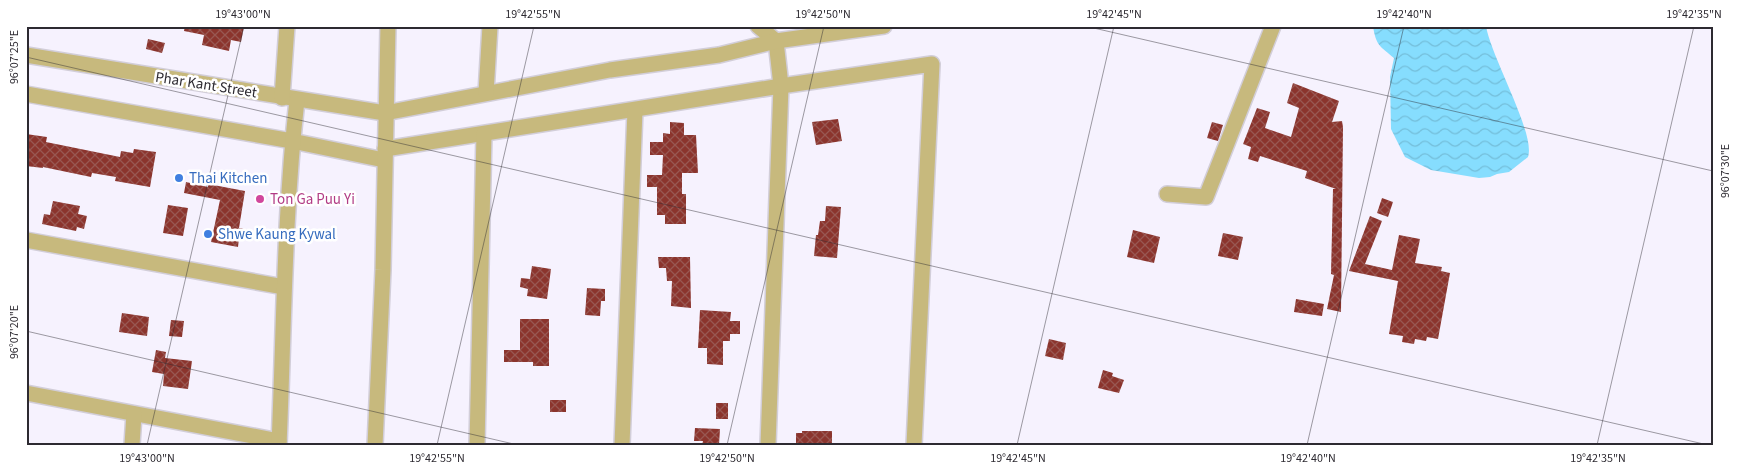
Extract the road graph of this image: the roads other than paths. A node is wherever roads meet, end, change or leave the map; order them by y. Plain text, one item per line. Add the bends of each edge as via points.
1 (287, 26) edge
2 (388, 26) edge
3 (490, 26) edge
4 (758, 26) edge
5 (884, 26) edge
6 (1273, 26) edge
7 (776, 42) junction
8 (26, 55) edge
9 (782, 86) junction
10 (486, 93) junction
11 (26, 94) edge
12 (290, 99) junction
13 (635, 110) junction
14 (385, 113) junction
15 (484, 134) junction
16 (292, 141) junction
17 (384, 155) junction
18 (1167, 194) dead end
19 (26, 240) edge
20 (284, 288) junction
21 (26, 393) edge
22 (134, 414) junction
23 (279, 443) edge
24 (132, 445) edge
25 (374, 445) edge
26 (477, 445) edge
27 (622, 445) edge
28 (768, 445) edge
29 (914, 445) edge

1 - 12 street
2 - 14 street
3 - 10 street
4 - 7 street
5 - 7 street, Phar Kant Street
6 - 18 street via 1206,197
7 - 9 street
7 - 10 street, Phar Kant Street via 719,55 610,70
8 - 12 street, Phar Kant Street
9 - 13 street
9 - 28 street
9 - 29 street via 932,64
10 - 14 street, Phar Kant Street
11 - 16 street
12 - 14 street, Phar Kant Street
12 - 16 street
13 - 15 street
13 - 27 street
14 - 17 street
15 - 17 street
15 - 26 street
16 - 17 street
16 - 20 street
17 - 25 street via 383,270
19 - 20 street
20 - 23 street
21 - 22 street
22 - 23 street
22 - 24 street

